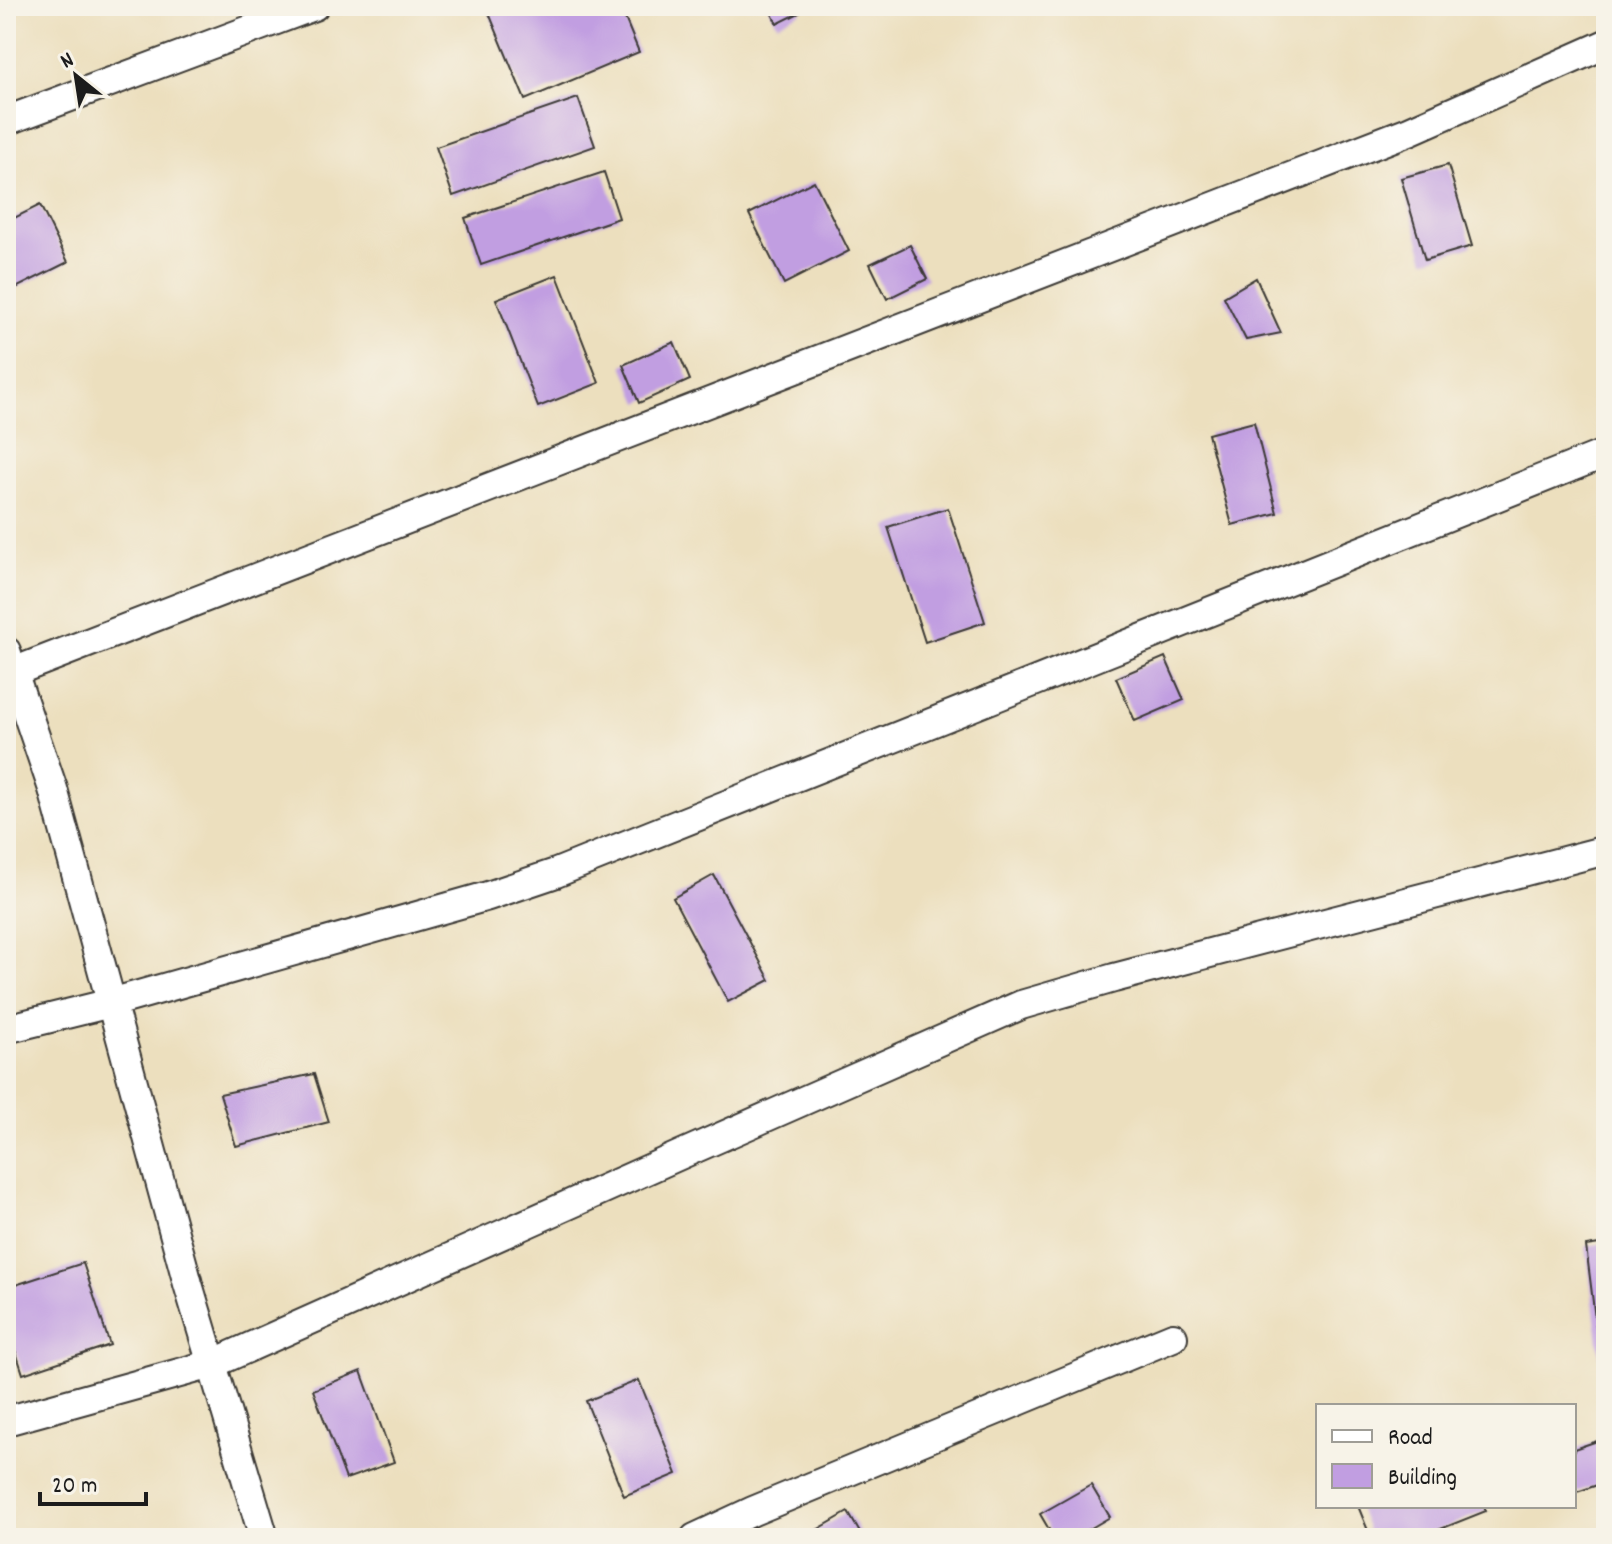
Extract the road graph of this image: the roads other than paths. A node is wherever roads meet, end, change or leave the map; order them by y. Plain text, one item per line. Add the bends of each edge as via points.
1 (314, 6) edge
2 (1606, 44) edge
3 (6, 121) edge
4 (1606, 453) edge
5 (10, 661) edge
6 (1606, 850) edge
7 (111, 1003) junction
8 (6, 1029) edge
9 (1173, 1337) dead end
10 (212, 1364) junction
11 (6, 1421) edge
12 (264, 1538) edge
13 (695, 1538) edge

1 - 3 street
2 - 5 street via 1409,131
4 - 7 street via 556,873
5 - 7 street via 53,789
6 - 10 street via 1021,1005
7 - 8 street
7 - 10 street
9 - 13 street
10 - 11 street
10 - 12 street

